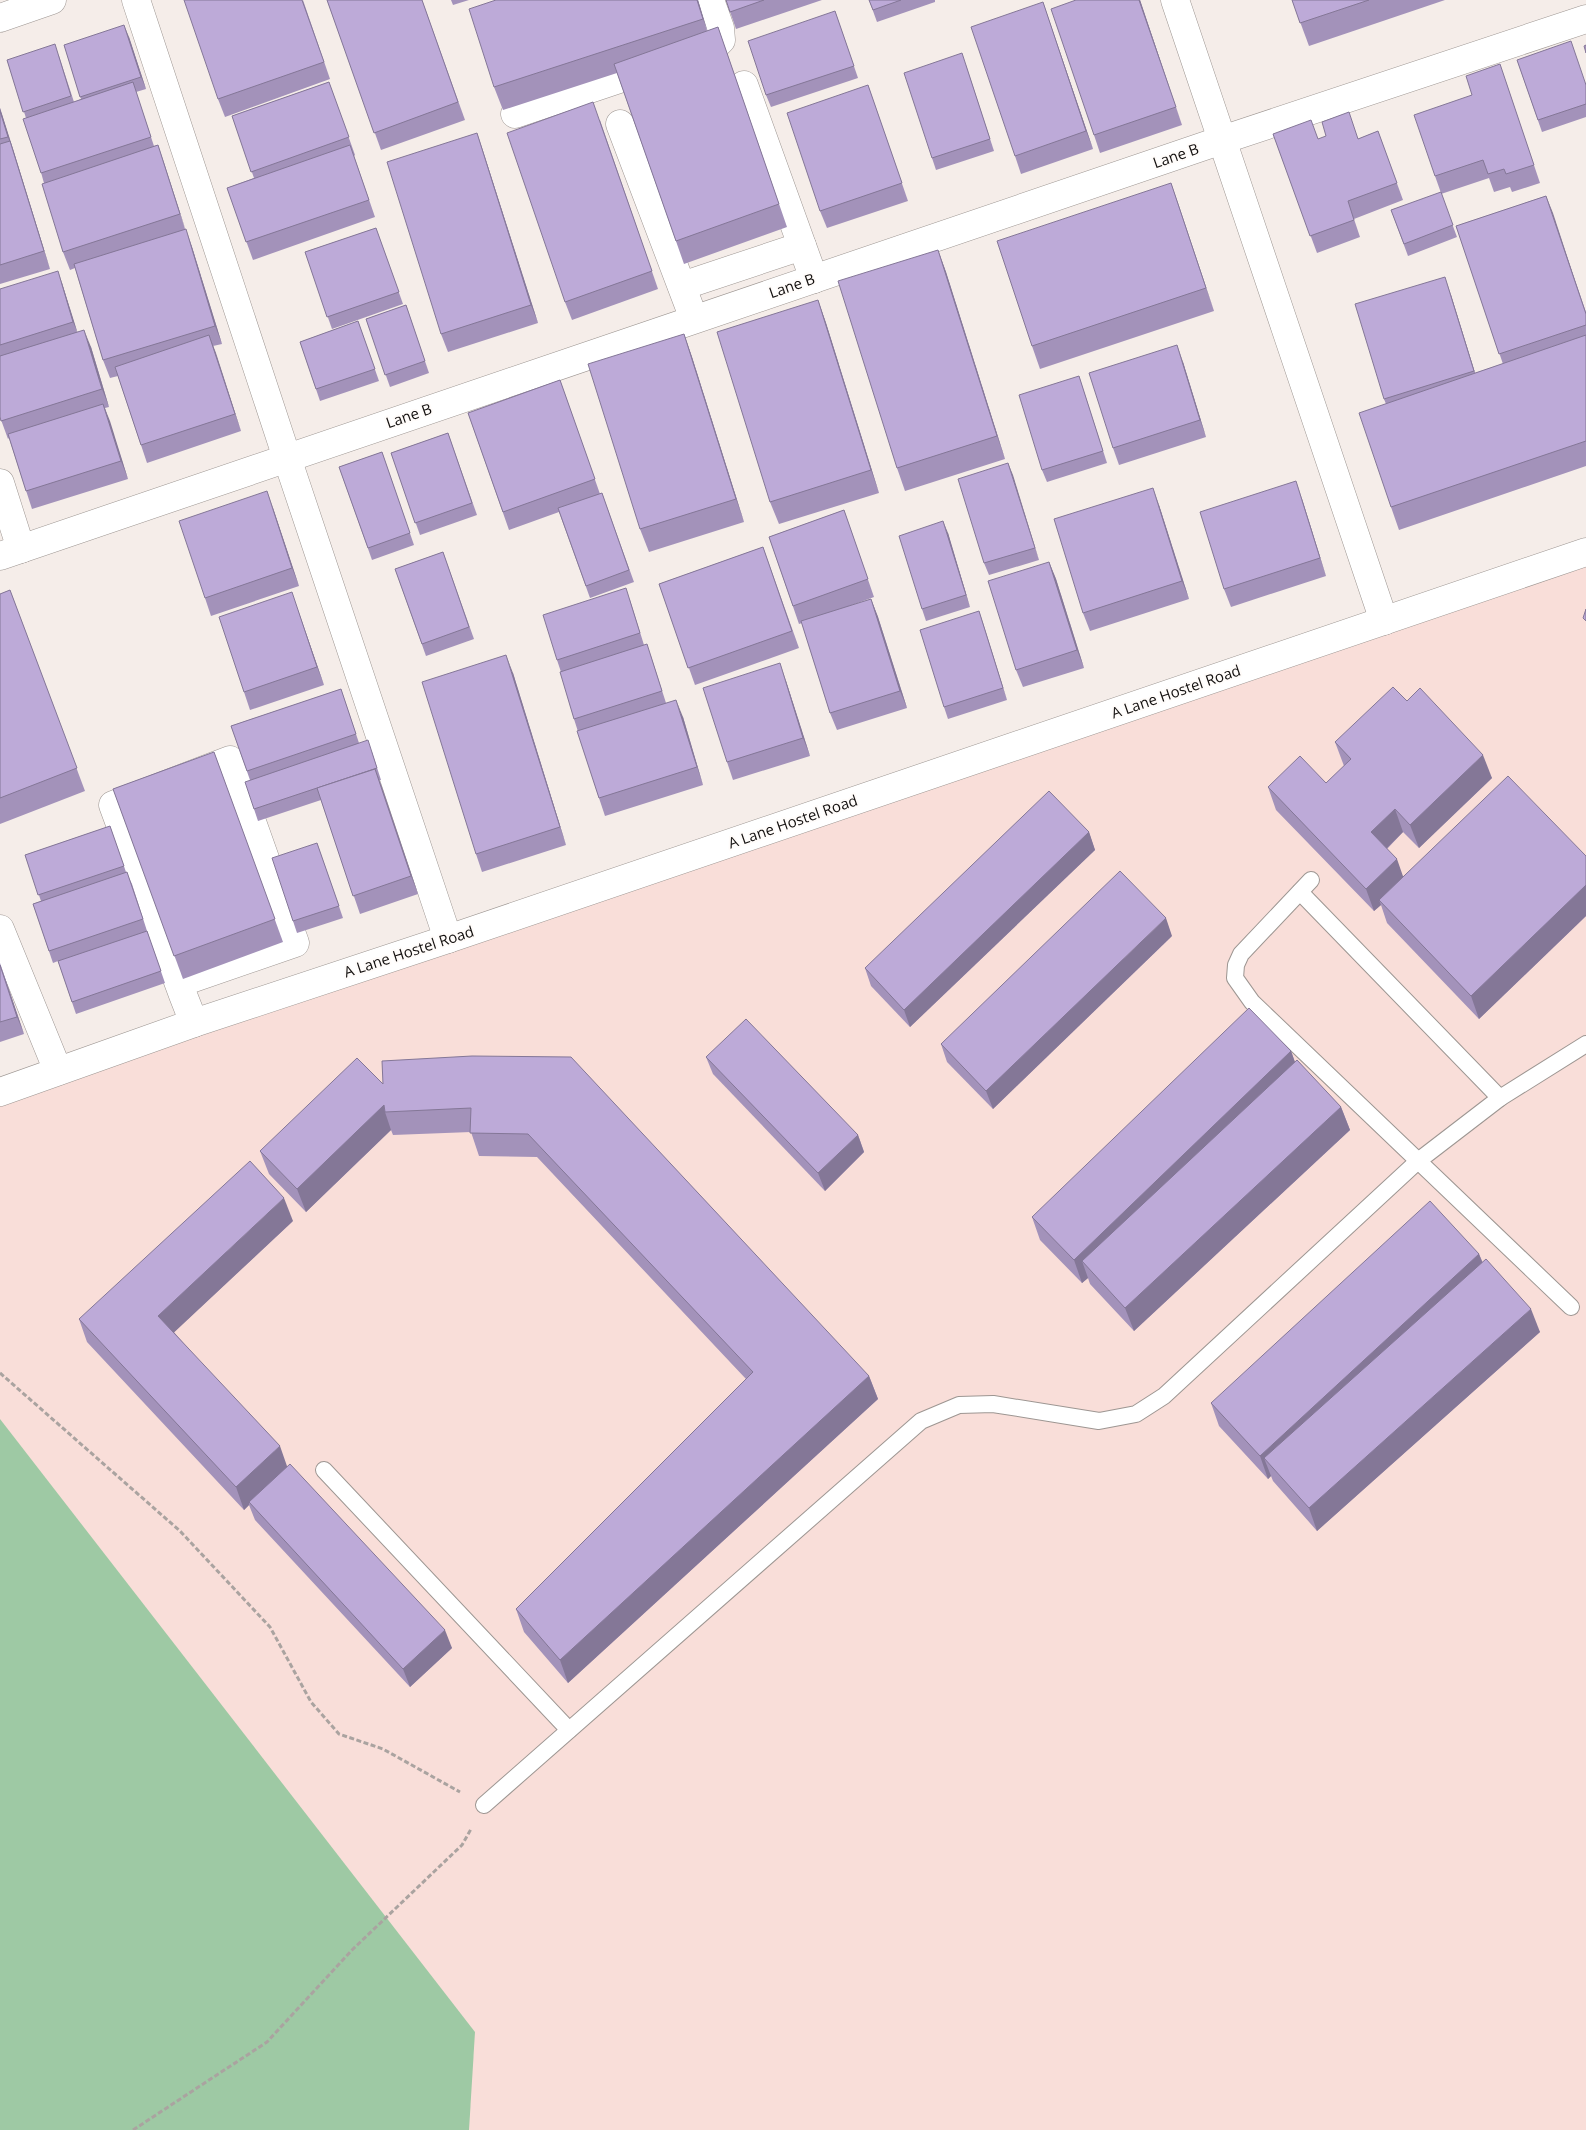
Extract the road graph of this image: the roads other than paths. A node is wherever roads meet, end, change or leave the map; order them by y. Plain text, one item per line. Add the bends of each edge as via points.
1 (52, 0) edge
2 (136, 0) edge
3 (710, 0) edge
4 (1175, 0) edge
5 (0, 18) edge
6 (1586, 20) edge
7 (744, 84) dead end
8 (515, 114) edge
9 (620, 124) dead end
10 (1222, 140) junction
11 (802, 246) junction
12 (814, 279) junction
13 (682, 286) junction
14 (694, 319) junction
15 (286, 458) junction
16 (0, 483) edge
17 (10, 552) edge
18 (1586, 552) edge
19 (1384, 621) junction
20 (0, 929) edge
21 (448, 939) junction
22 (179, 983) junction
23 (194, 1023) junction
24 (1586, 1044) edge
25 (58, 1071) junction
26 (0, 1092) edge
27 (1500, 1098) junction
28 (1418, 1161) junction
29 (1571, 1308) dead end
30 (324, 1470) dead end
31 (569, 1730) junction
32 (484, 1805) road end

1 - 5 street
2 - 15 street
3 - 8 street via 720,28 721,40 714,47
4 - 10 street
6 - 10 street, Lane B
7 - 11 street
9 - 13 street
10 - 12 street, Lane B
10 - 19 street
11 - 12 street
11 - 13 street
12 - 14 street, Lane B
13 - 14 street
14 - 15 street, Lane B
15 - 17 street, Lane B
15 - 21 street
16 - 17 street
18 - 19 street, A Lane Hostel Road
19 - 21 street, A Lane Hostel Road
20 - 25 street
21 - 23 street, A Lane Hostel Road
22 - 22 street via 295,943 230,760 113,805
22 - 23 street
23 - 25 street, A Lane Hostel Road
24 - 27 lane
25 - 26 street, A Lane Hostel Road
27 - 28 lane
27 - 28 lane via 1306,886 1241,954 1235,978 1252,1002
28 - 29 lane
28 - 31 lane via 1164,1396 1136,1414 1099,1421 993,1404 959,1405 921,1421
30 - 31 lane
31 - 32 lane

